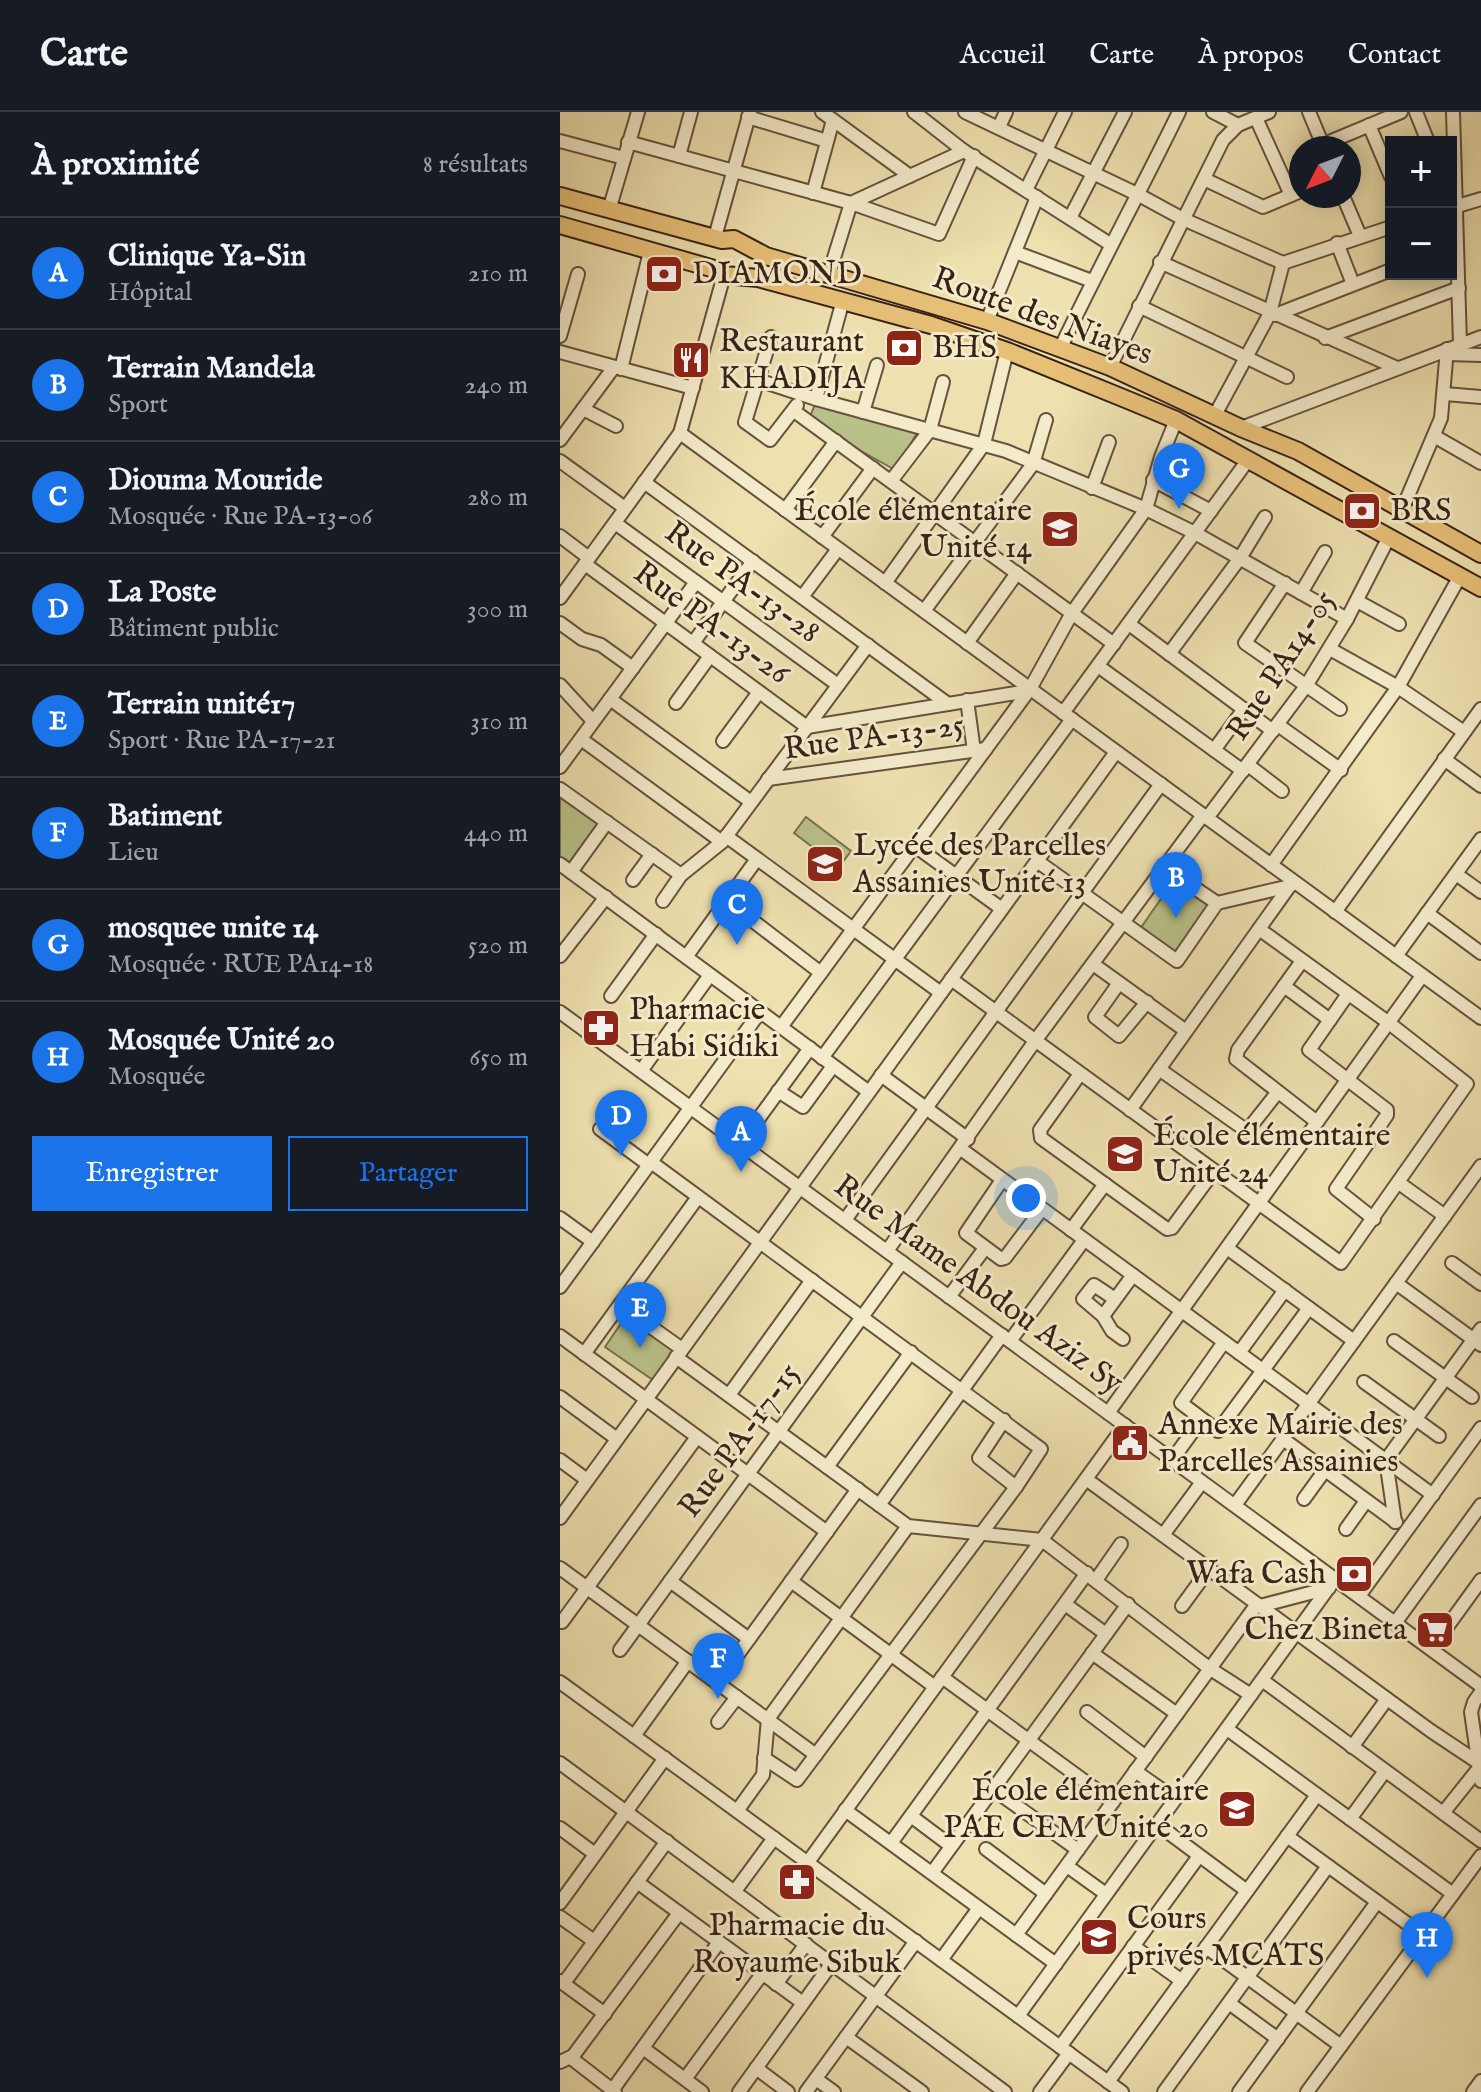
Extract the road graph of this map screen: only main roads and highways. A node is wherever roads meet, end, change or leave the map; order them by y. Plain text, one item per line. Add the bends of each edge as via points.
1 (560, 196) edge
2 (560, 225) edge
3 (718, 238) junction
4 (750, 249) junction
5 (724, 273) junction
6 (1481, 554) edge
7 (1481, 588) edge

1 - 3 main road, Route des Niayes
2 - 5 main road, Route des Niayes
3 - 4 main road, Route des Niayes via 734,239
3 - 5 main road via 711,254
4 - 5 main road via 746,268
4 - 6 main road, Route des Niayes via 987,321 1110,367 1298,451
5 - 7 main road, Route des Niayes via 843,300 1007,351 1176,420

